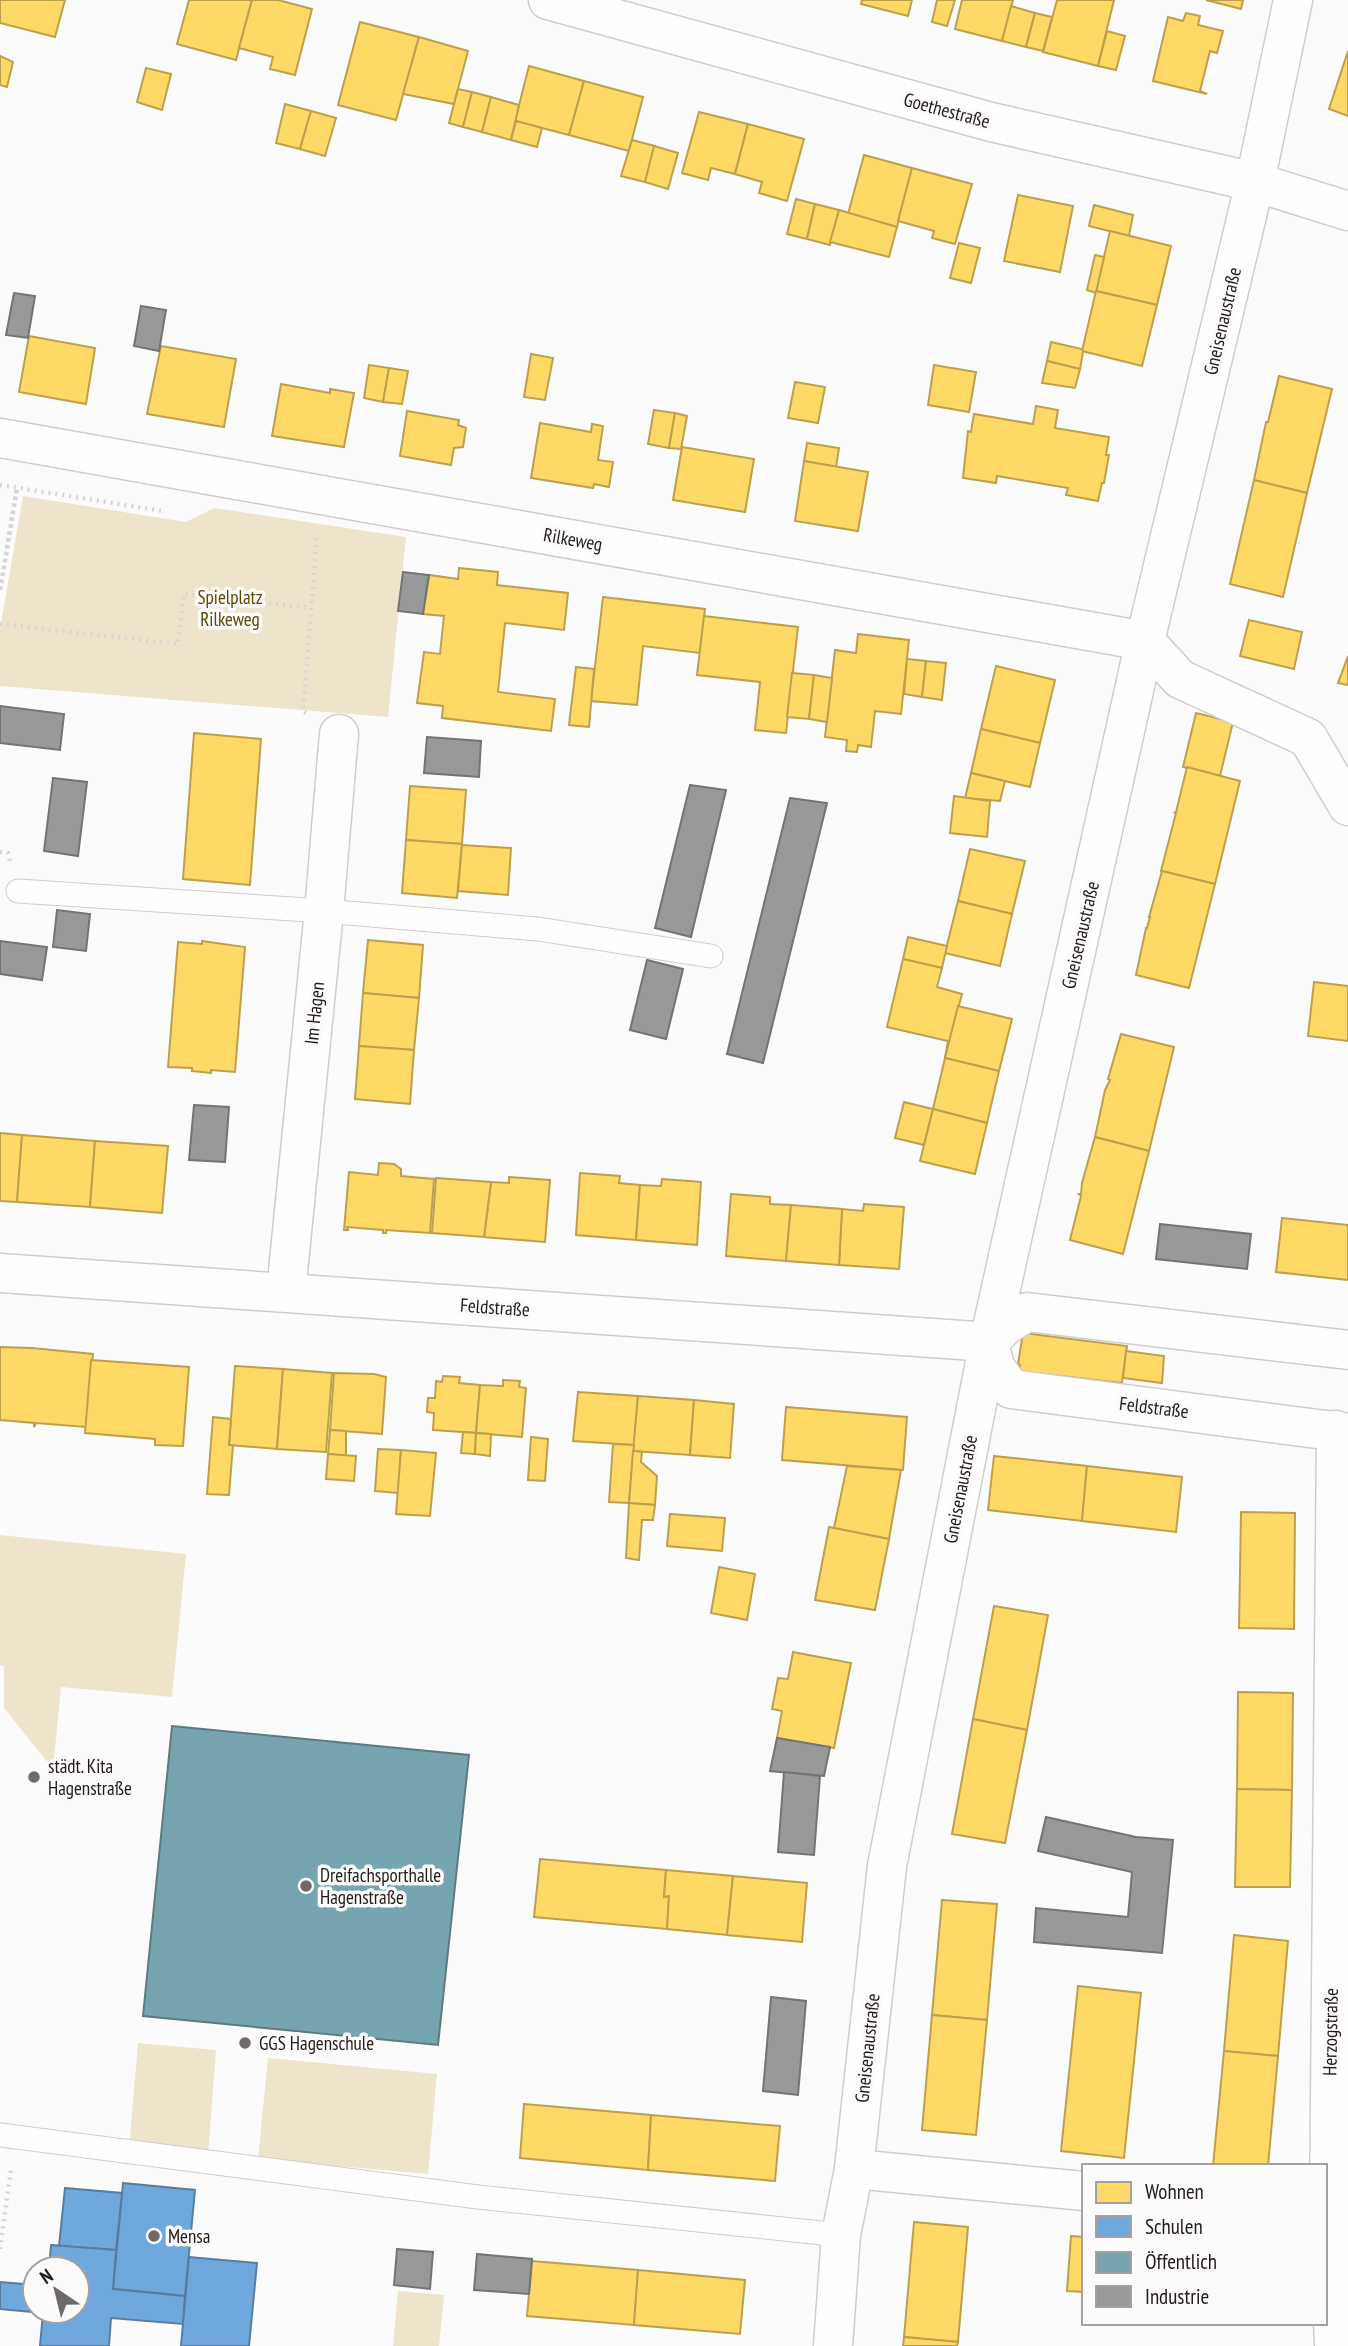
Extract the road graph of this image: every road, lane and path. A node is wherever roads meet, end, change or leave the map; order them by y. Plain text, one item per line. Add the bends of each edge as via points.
1 (548, 0) edge
2 (1293, 0) edge
3 (1255, 183) junction
4 (1348, 211) edge
5 (0, 438) edge
6 (320, 495) junction
7 (0, 591) edge
8 (311, 608) junction
9 (0, 624) edge
10 (1145, 641) junction
11 (339, 734) joint
12 (1348, 806) edge
13 (18, 891) dead end
14 (324, 911) junction
15 (711, 956) dead end
16 (0, 1273) edge
17 (286, 1292) junction
18 (989, 1342) junction
19 (1348, 1350) edge
20 (1342, 1431) edge
21 (7, 2136) edge
22 (854, 2169) junction
23 (1082, 2191) edge
24 (1327, 2214) edge
25 (841, 2235) junction
26 (0, 2249) edge
27 (833, 2346) edge
28 (1334, 2346) edge

1 - 3 street, Goethestraße via 991,122
2 - 3 street, Gneisenaustraße
3 - 4 street, Goethestraße
3 - 10 street, Gneisenaustraße
5 - 6 street, Rilkeweg
6 - 8 path
6 - 10 street, Rilkeweg
7 - 7 path via 17,488
8 - 9 path via 184,594 178,644
8 - 11 path via 303,711
10 - 12 street via 1180,679 1308,738
10 - 18 street, Gneisenaustraße
11 - 14 street, Im Hagen
13 - 14 lane
14 - 15 lane via 538,929
14 - 17 street, Im Hagen
16 - 17 street, Feldstraße
17 - 18 street, Feldstraße
18 - 19 street via 1027,1312
18 - 20 street, Feldstraße via 995,1367 1012,1389
18 - 22 street, Gneisenaustraße via 887,1866
20 - 24 street, Herzogstraße
21 - 25 lane via 478,2197
21 - 26 path
22 - 23 street
22 - 25 street, Gneisenaustraße
24 - 28 street, Herzogstraße
25 - 27 street, Gneisenaustraße

